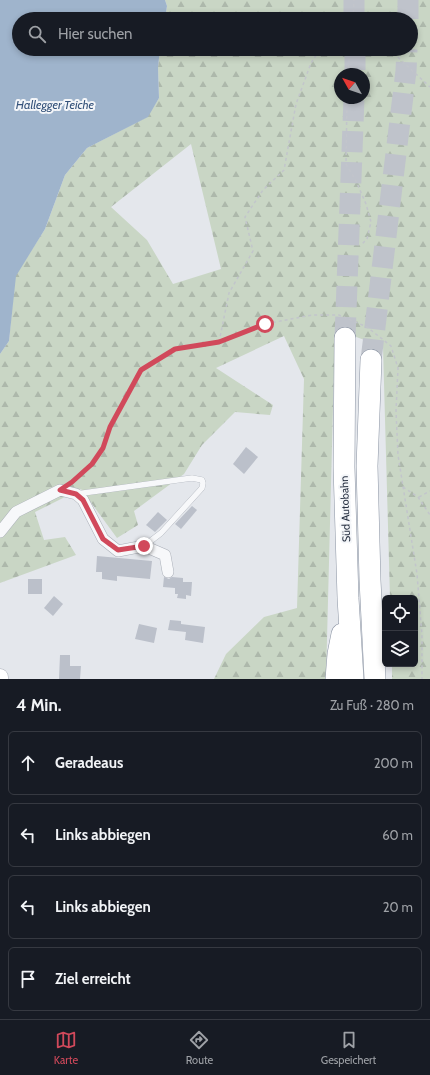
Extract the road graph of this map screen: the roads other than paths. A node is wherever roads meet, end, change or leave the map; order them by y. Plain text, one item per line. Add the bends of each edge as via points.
1 (345, 338) tunnel mouth
2 (371, 360) tunnel mouth
3 (76, 494) junction
4 (0, 532) edge
5 (144, 546) junction
6 (168, 572) dead end
7 (348, 598) junction
8 (336, 679) edge
9 (353, 679) edge
10 (375, 679) edge

1 - 7 highway, Süd Autobahn via 344,466
2 - 10 highway, Süd Autobahn via 368,466
3 - 4 street via 60,490 16,512
3 - 5 street via 83,500 103,539 118,550
3 - 5 lane via 192,478 202,480 202,488 161,533
5 - 6 street via 165,555
7 - 8 highway
7 - 9 highway, Süd Autobahn

